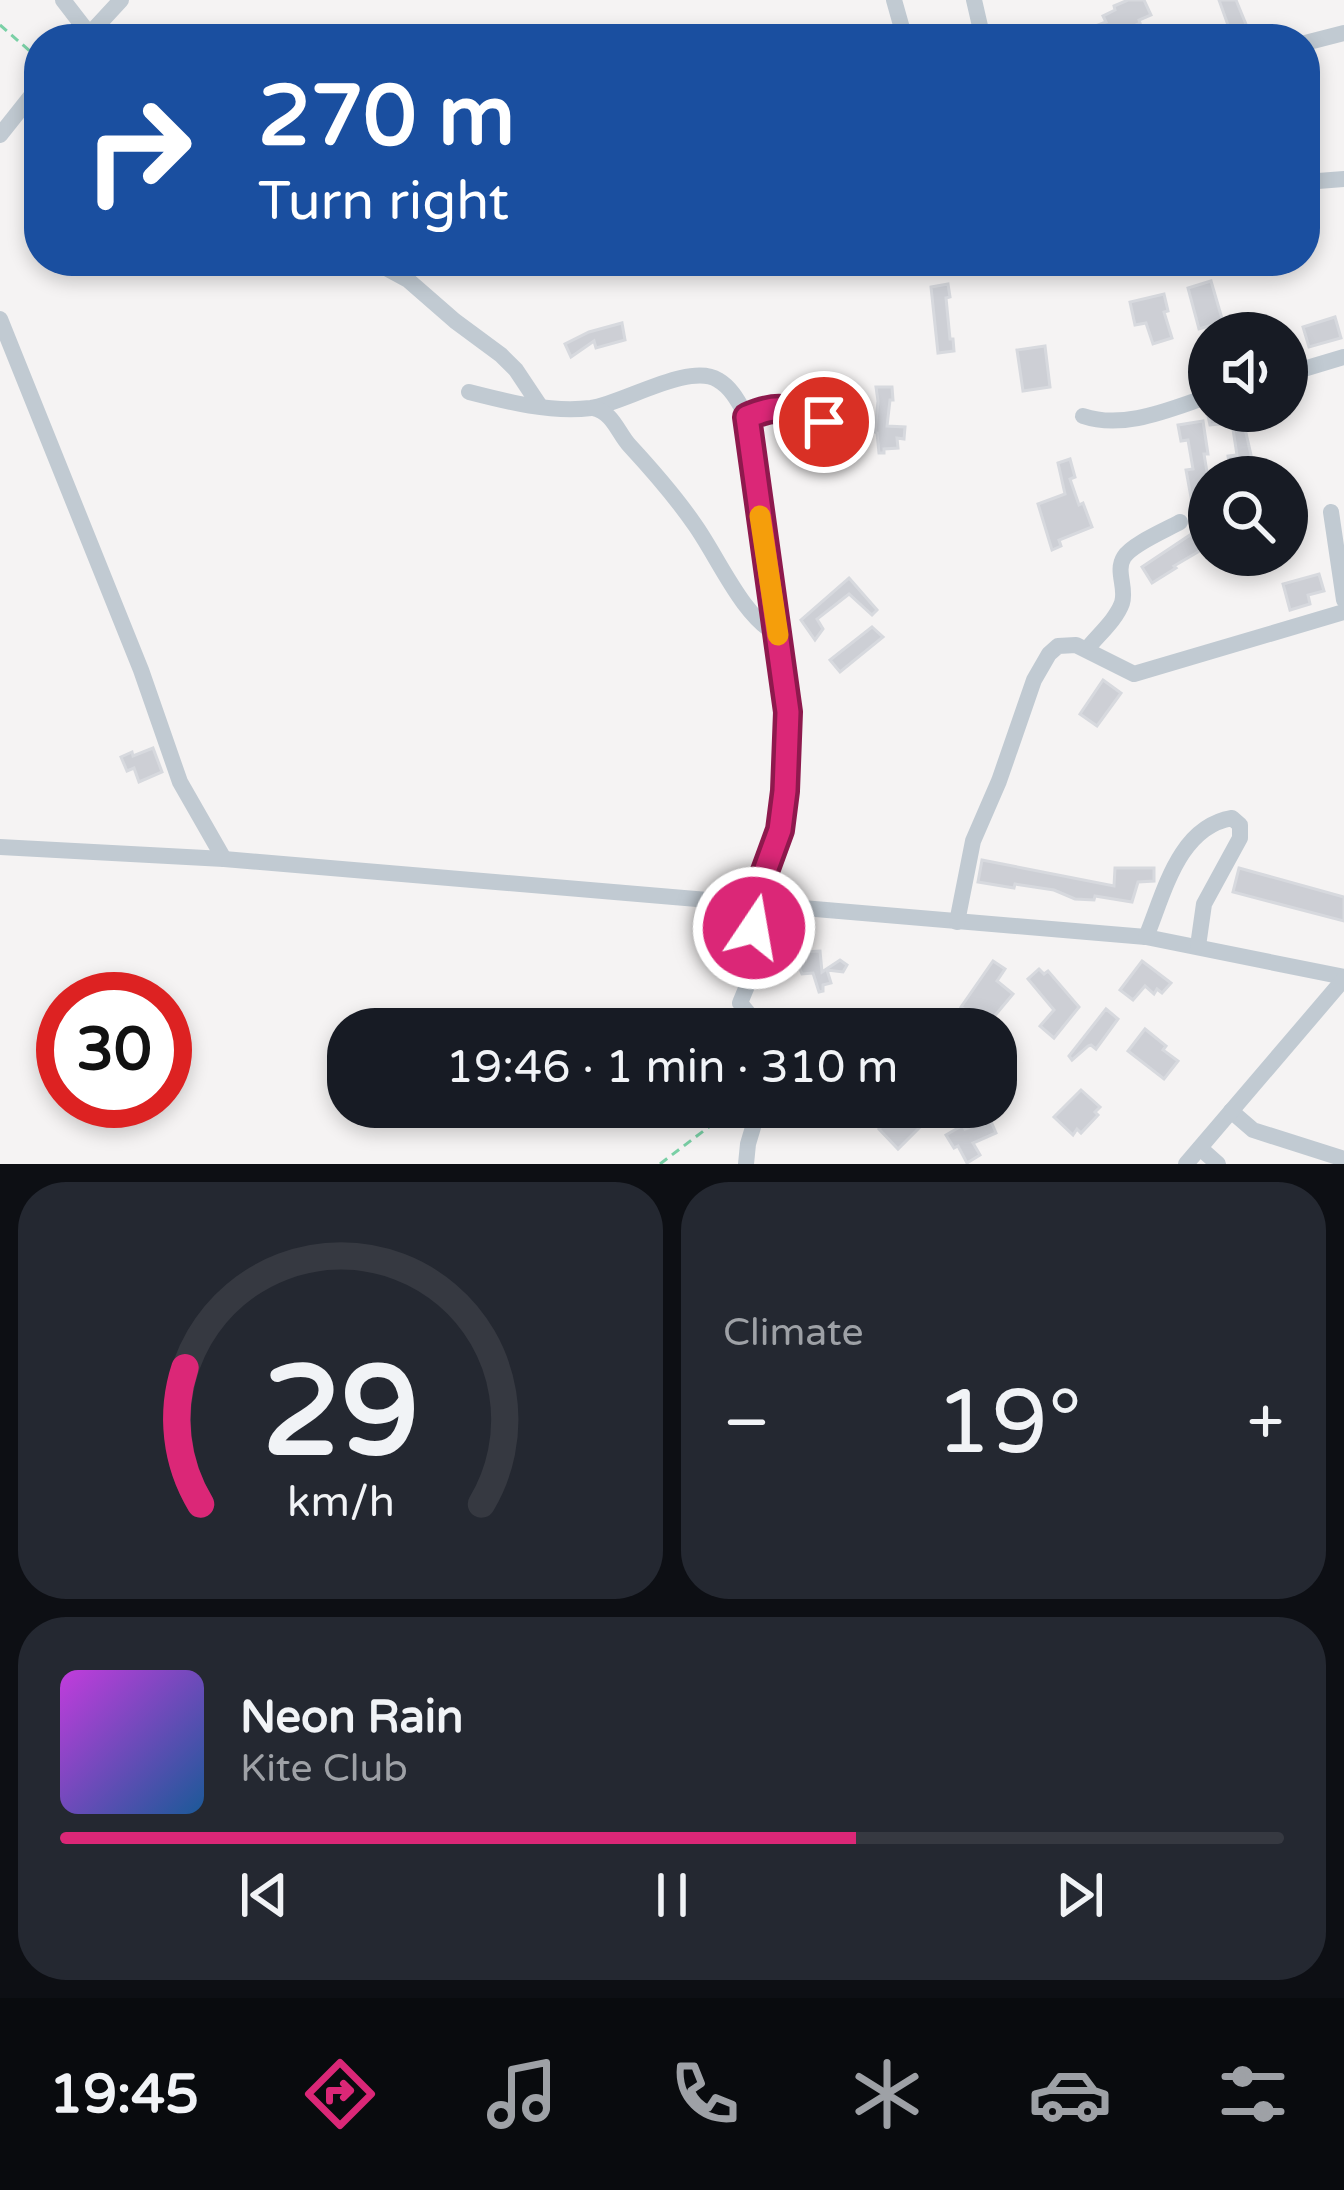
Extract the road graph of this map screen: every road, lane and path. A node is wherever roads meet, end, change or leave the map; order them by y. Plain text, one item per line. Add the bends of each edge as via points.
1 (121, 0) edge
2 (100, 24) edge
3 (0, 25) edge
4 (24, 46) edge
5 (24, 105) edge
6 (0, 135) edge
7 (402, 276) edge
8 (0, 319) edge
9 (1344, 358) edge
10 (1308, 368) edge
11 (469, 392) dead end
12 (1188, 403) edge
13 (539, 406) junction
14 (593, 408) junction
15 (1083, 416) dead end
16 (747, 417) junction
17 (853, 432) dead end
18 (1330, 512) dead end
19 (1180, 521) dead end
20 (1344, 601) edge
21 (1344, 612) edge
22 (778, 635) junction
23 (1087, 649) junction
24 (0, 847) edge
25 (224, 859) junction
26 (753, 904) junction
27 (958, 922) junction
28 (1146, 937) junction
29 (1198, 946) junction
30 (1344, 978) edge
31 (743, 1008) edge
32 (1231, 1111) junction
33 (707, 1128) edge
34 (753, 1128) edge
35 (1200, 1148) junction
36 (1344, 1159) edge
37 (660, 1164) edge
38 (746, 1164) edge
39 (1186, 1164) edge
40 (1218, 1164) edge

1 - 2 street
3 - 4 path
5 - 6 street
7 - 13 street via 510,363
8 - 25 street via 180,782
9 - 10 street
11 - 13 street
12 - 15 street via 1145,417
13 - 14 street
14 - 16 street via 704,374 723,383
14 - 22 street via 610,416 662,479 752,614
16 - 17 street via 782,408
16 - 22 street
18 - 20 street
19 - 23 street via 1122,559 1123,602
21 - 23 street via 1134,674
22 - 26 street via 788,712 785,791
23 - 27 street via 1058,646 1034,680 973,841
24 - 25 street
25 - 26 street
26 - 27 street
26 - 31 street via 756,955
27 - 28 street
28 - 29 street
28 - 29 street via 1189,843 1232,818 1240,838 1204,904
29 - 30 street
30 - 32 street
32 - 35 street
32 - 36 street via 1266,1136
33 - 37 path
34 - 38 street
35 - 39 street
35 - 40 street

